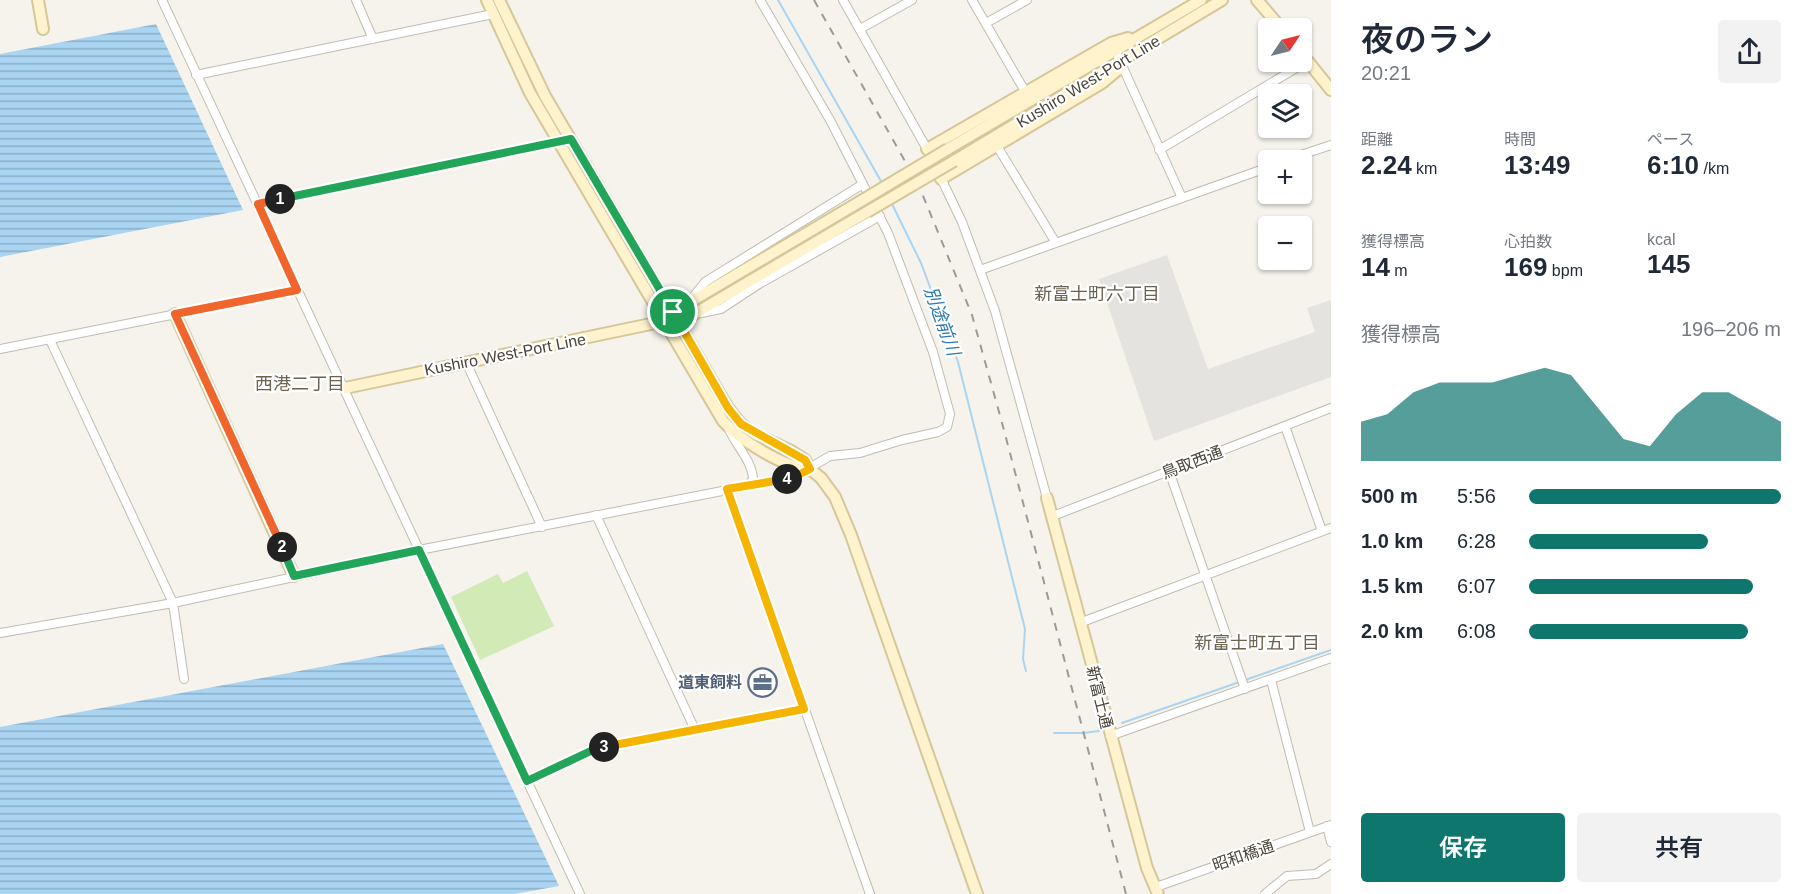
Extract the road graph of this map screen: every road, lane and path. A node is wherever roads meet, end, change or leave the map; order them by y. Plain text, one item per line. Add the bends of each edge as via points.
1 (38, 0) edge
2 (162, 0) edge
3 (356, 0) edge
4 (487, 0) edge
5 (499, 0) edge
6 (760, 0) edge
7 (843, 0) edge
8 (912, 0) edge
9 (972, 0) edge
10 (1027, 0) edge
11 (1201, 0) edge
12 (1222, 0) edge
13 (1257, 0) edge
14 (493, 14) junction
15 (1272, 18) edge
16 (986, 23) junction
17 (43, 29) dead end
18 (860, 29) junction
19 (1144, 34) junction
20 (373, 39) junction
21 (1115, 50) junction
22 (1122, 64) junction
23 (1312, 65) edge
24 (1281, 72) edge
25 (196, 75) junction
26 (1329, 83) edge
27 (1026, 93) junction
28 (571, 139) junction
29 (559, 141) junction
30 (1331, 145) edge
31 (996, 146) junction
32 (927, 149) junction
33 (1159, 150) junction
34 (1312, 151) edge
35 (1258, 171) edge
36 (941, 179) junction
37 (863, 184) junction
38 (1182, 198) junction
39 (258, 204) junction
40 (880, 216) junction
41 (1056, 243) junction
42 (980, 270) junction
43 (297, 290) junction
44 (690, 309) junction
45 (175, 314) junction
46 (669, 316) junction
47 (679, 323) junction
48 (50, 340) junction
49 (0, 349) edge
50 (466, 362) junction
51 (345, 388) junction
52 (1331, 408) edge
53 (728, 426) junction
54 (1285, 426) junction
55 (810, 469) junction
56 (1169, 471) junction
57 (748, 486) junction
58 (727, 489) junction
59 (1047, 498) joint
60 (596, 515) junction
61 (1053, 516) junction
62 (542, 527) junction
63 (1331, 528) edge
64 (1322, 531) junction
65 (419, 550) junction
66 (1206, 575) junction
67 (294, 576) junction
68 (172, 603) junction
69 (1082, 622) junction
70 (0, 633) edge
71 (1331, 658) edge
72 (184, 679) dead end
73 (1271, 680) junction
74 (1245, 689) junction
75 (804, 709) junction
76 (695, 730) junction
77 (1110, 736) junction
78 (527, 781) junction
79 (1329, 825) edge
80 (1310, 832) junction
81 (1331, 842) edge
82 (1331, 864) edge
83 (1157, 891) edge
84 (580, 894) edge
85 (870, 894) edge
86 (977, 894) edge
87 (1264, 894) edge

1 - 17 street
2 - 25 street
3 - 20 street
4 - 14 street
5 - 28 street via 545,96
6 - 37 street
7 - 18 street
8 - 18 street
9 - 16 street
10 - 16 street
11 - 19 street, Kushiro West-Port Line
12 - 22 street, Kushiro West-Port Line
13 - 15 street
14 - 20 street
14 - 29 street via 530,93
16 - 27 street
18 - 32 street
19 - 21 street, Kushiro West-Port Line
19 - 27 street via 1111,43
20 - 25 street
21 - 22 street
21 - 44 street, Kushiro West-Port Line, bridge via 861,201
22 - 31 street via 1102,83
22 - 33 street
22 - 44 street, Kushiro West-Port Line, bridge
23 - 26 street
24 - 33 street
25 - 39 street
27 - 32 street
28 - 29 street
28 - 46 street
29 - 39 street
29 - 46 street
30 - 34 street
31 - 36 street
31 - 41 street
32 - 36 street
33 - 38 street
35 - 38 street
36 - 42 street
37 - 40 street
37 - 44 street via 705,282
38 - 41 street
39 - 43 street
40 - 44 street via 721,309
40 - 55 street via 933,352 950,414 948,426 860,453 830,456
41 - 42 street
42 - 59 street via 995,310
43 - 45 street
43 - 51 street
44 - 46 street, Kushiro West-Port Line
44 - 47 street, Kushiro West-Port Line
45 - 48 street
45 - 67 street
46 - 47 street
46 - 50 street, Kushiro West-Port Line
46 - 53 street via 708,396
47 - 55 street via 741,424 805,460
48 - 49 street
48 - 68 street
50 - 51 street, Kushiro West-Port Line
50 - 62 street
51 - 65 street
52 - 54 street, 鳥取西通
53 - 55 street via 757,449
53 - 57 street via 752,470 753,480
54 - 56 street, 鳥取西通
54 - 64 street
55 - 57 street via 794,477
55 - 86 street via 831,490 842,511
56 - 61 street, 鳥取西通
56 - 66 street
57 - 58 street
58 - 60 street
58 - 75 street
59 - 61 street, 新富士通
60 - 62 street
60 - 76 street
61 - 69 street, 新富士通
62 - 65 street
63 - 64 street
64 - 66 street
65 - 67 street
65 - 78 street
66 - 69 street
66 - 74 street
67 - 68 street
68 - 70 street
68 - 72 street
69 - 77 street, 新富士通
71 - 73 street
73 - 74 street
73 - 80 street
74 - 77 street
75 - 76 street
75 - 85 street
76 - 78 street via 595,749
77 - 83 street, 新富士通
78 - 84 street
79 - 80 street, 昭和橋通
79 - 81 street
80 - 83 street, 昭和橋通
82 - 87 street via 1316,874 1287,876

